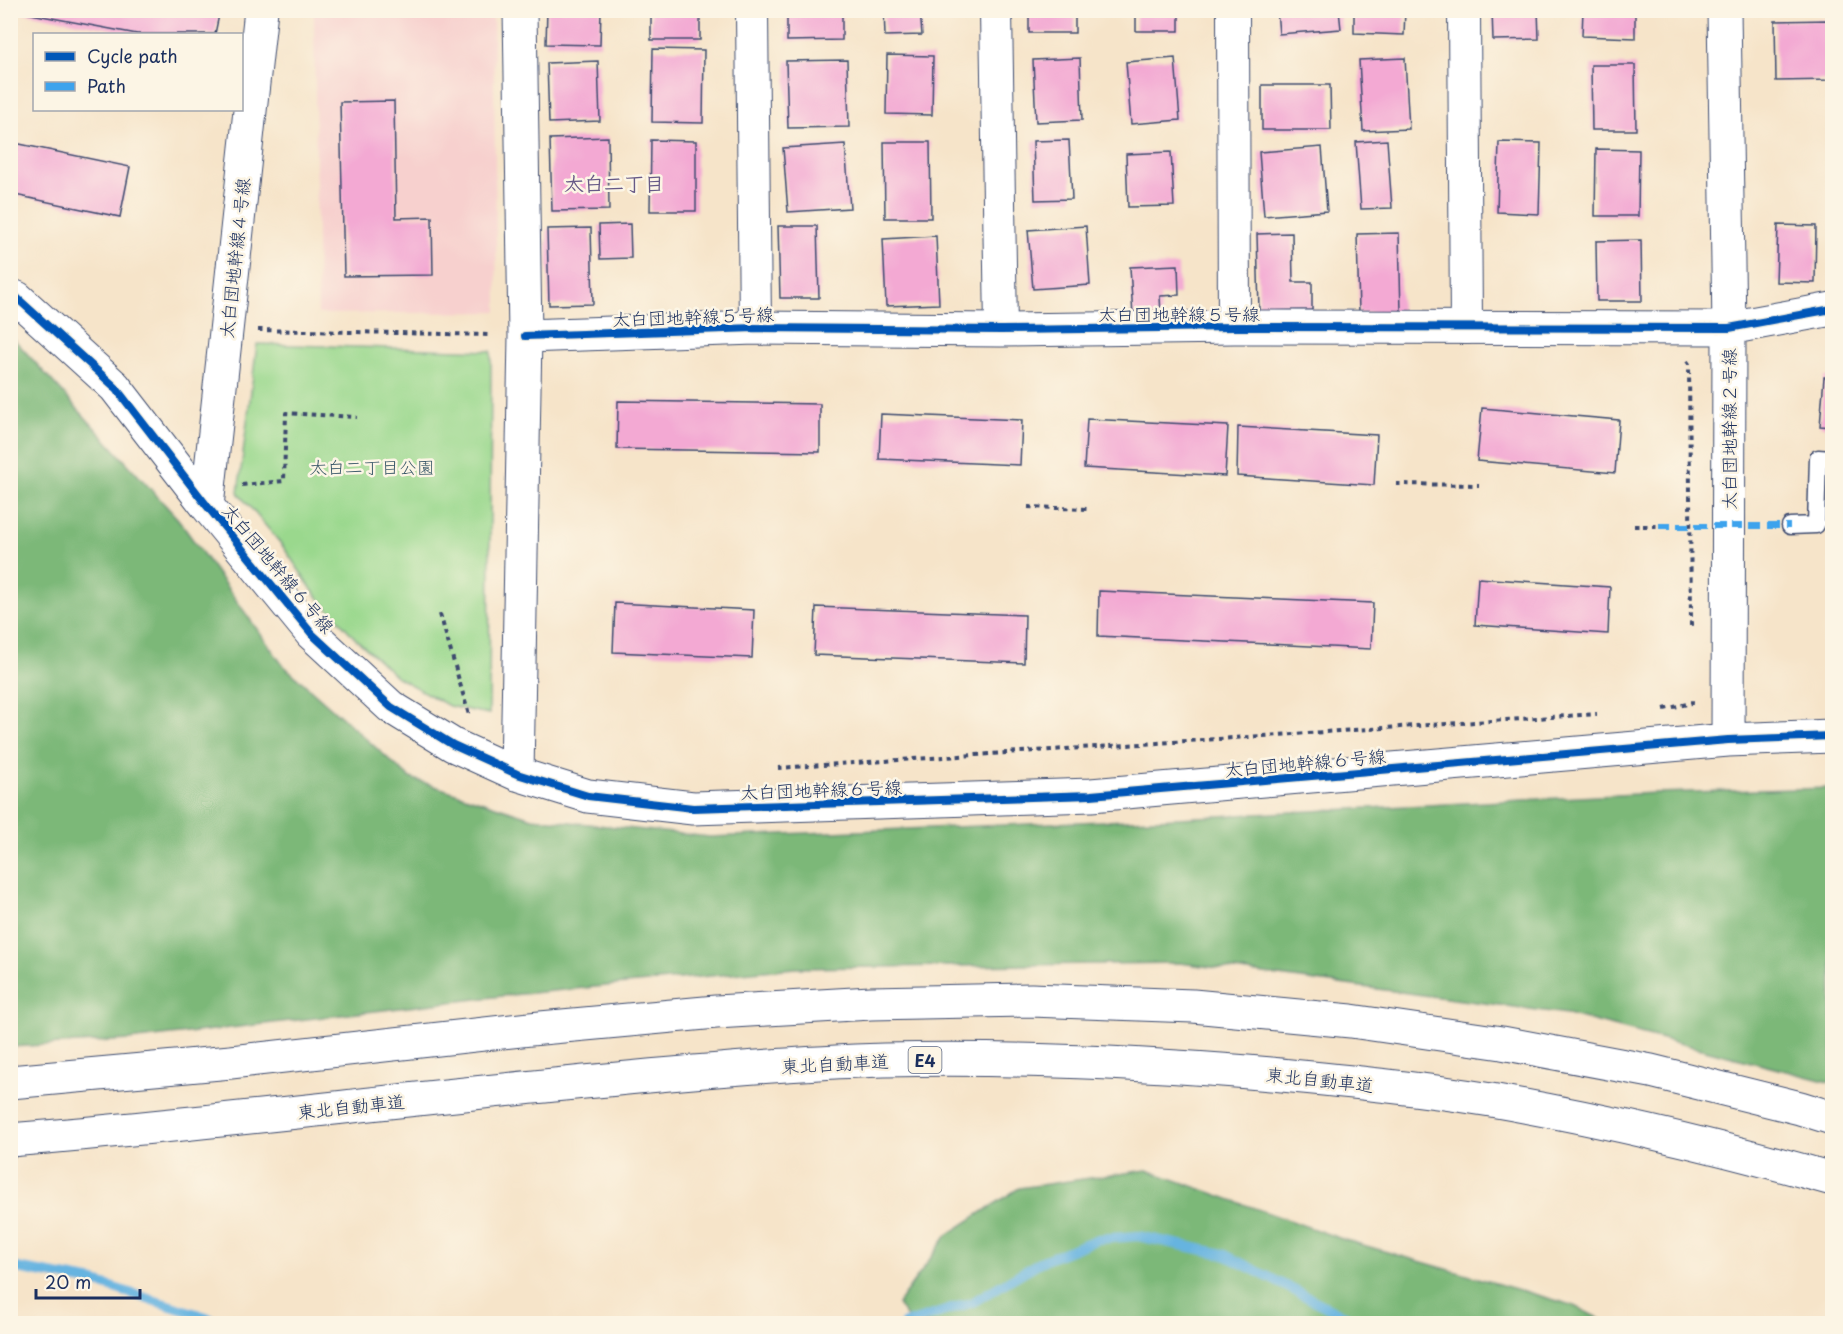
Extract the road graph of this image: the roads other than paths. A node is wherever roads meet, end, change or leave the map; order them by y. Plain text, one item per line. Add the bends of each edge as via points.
1 (261, 10) edge
2 (520, 10) edge
3 (752, 10) edge
4 (996, 10) edge
5 (1233, 10) edge
6 (1464, 10) edge
7 (1724, 10) edge
8 (10, 295) edge
9 (1833, 309) edge
10 (1234, 327) junction
11 (755, 328) junction
12 (1466, 328) junction
13 (1729, 328) junction
14 (1001, 330) junction
15 (525, 336) junction
16 (1833, 459) edge
17 (209, 490) junction
18 (1790, 526) dead end
19 (1833, 736) edge
20 (1728, 740) junction
21 (517, 774) junction
22 (10, 1082) edge
23 (1833, 1118) edge
24 (10, 1140) edge
25 (1833, 1179) edge

1 - 17 main road, 太白団地幹線４号線
2 - 15 main road
3 - 11 street
4 - 14 street
5 - 10 street
6 - 12 street
7 - 13 main road, 太白団地幹線２号線
8 - 17 main road, 太白団地幹線６号線 via 115,387
9 - 13 main road, 太白団地幹線５号線
10 - 12 main road, 太白団地幹線５号線
10 - 14 main road, 太白団地幹線５号線
11 - 14 main road, 太白団地幹線５号線
11 - 15 main road, 太白団地幹線５号線
12 - 13 main road, 太白団地幹線５号線
13 - 20 main road, 太白団地幹線２号線
15 - 21 main road
16 - 18 lane via 1818,458 1816,525
17 - 21 main road, 太白団地幹線６号線 via 312,634 391,707 453,745
19 - 20 main road, 太白団地幹線６号線
20 - 21 main road, 太白団地幹線６号線 via 1091,795 704,807 588,796
22 - 23 main road via 716,1012 871,1003 1031,1000 1193,1006 1363,1022 1651,1071
24 - 25 main road, 東北自動車道 / E4 via 731,1068 884,1060 1031,1060 1193,1067 1355,1082 1489,1100 1637,1128

